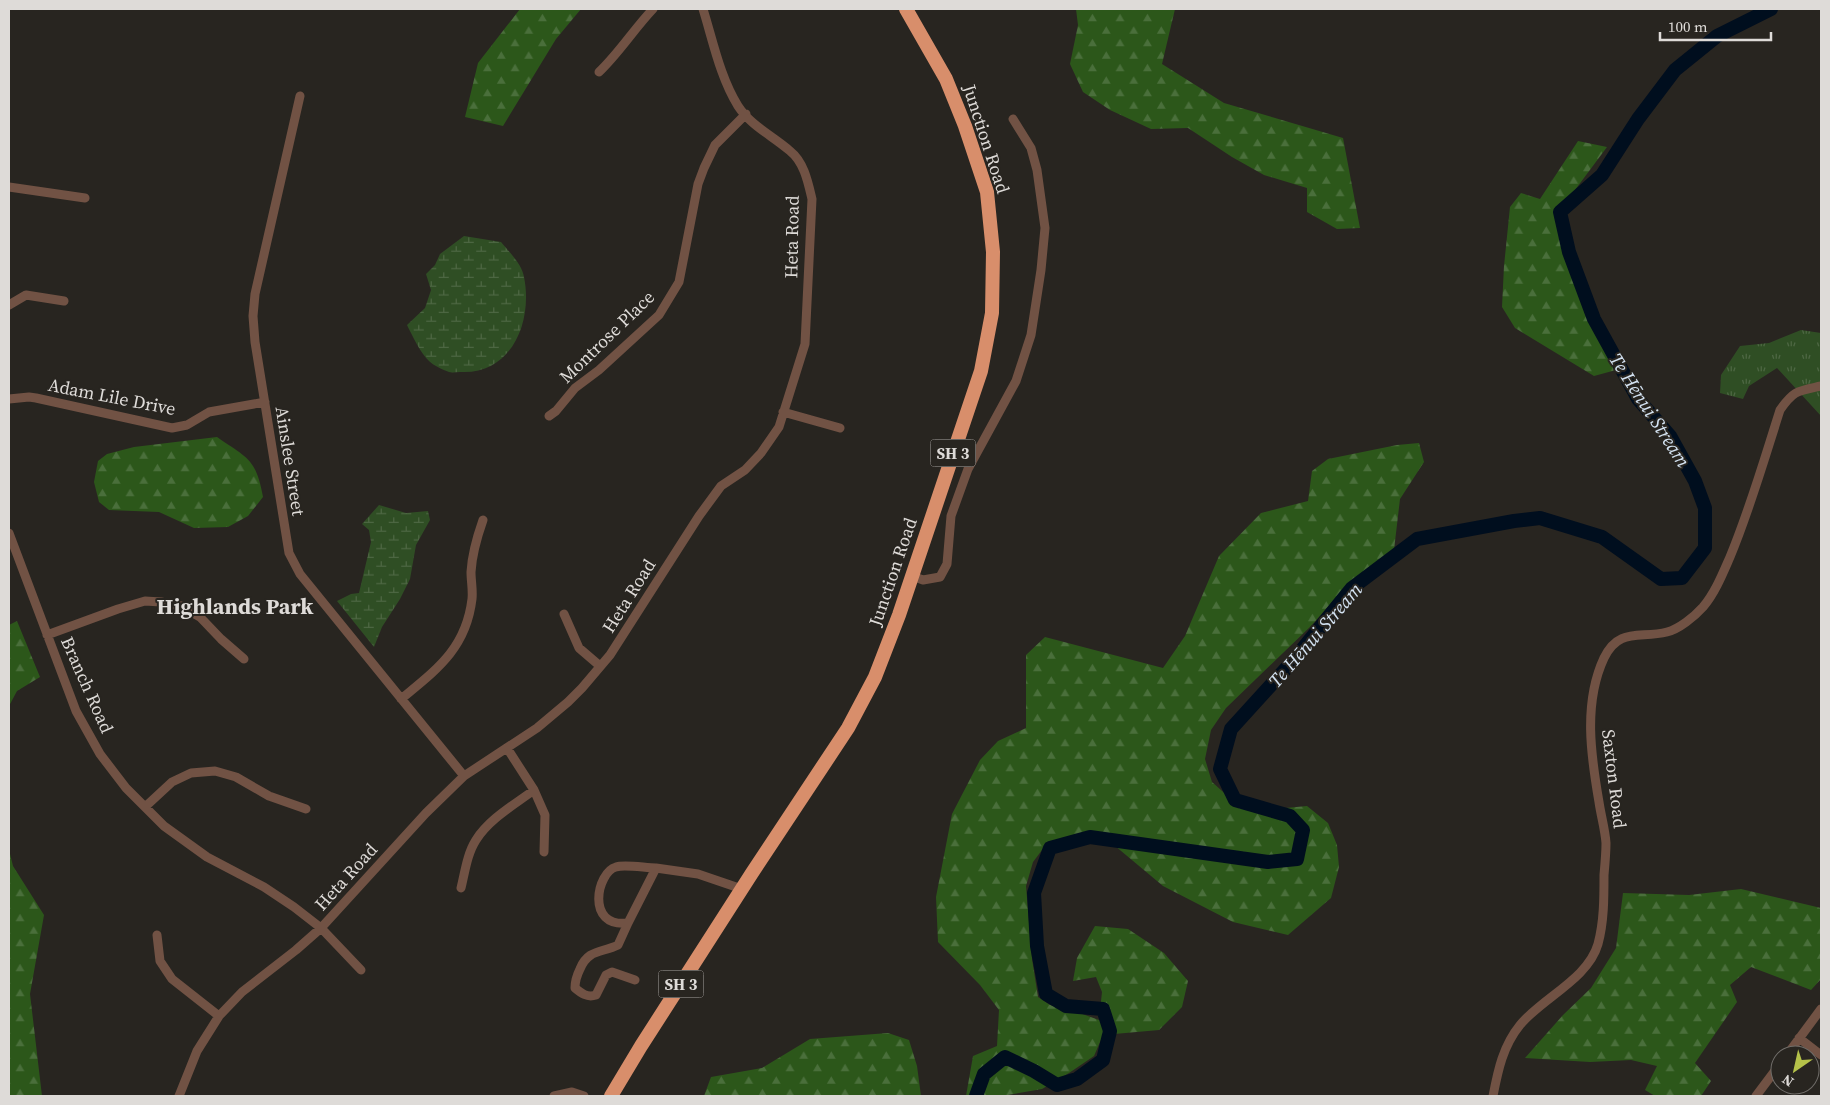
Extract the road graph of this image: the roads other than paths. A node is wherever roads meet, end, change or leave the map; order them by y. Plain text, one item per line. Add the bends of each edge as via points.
1 (652, 9) edge
2 (703, 9) edge
3 (906, 9) edge
4 (599, 72) dead end
5 (300, 96) dead end
6 (746, 114) junction
7 (1013, 119) dead end
8 (9, 187) edge
9 (86, 198) dead end
10 (64, 301) dead end
11 (9, 305) edge
12 (1821, 386) edge
13 (9, 399) edge
14 (264, 402) junction
15 (783, 412) junction
16 (549, 416) dead end
17 (840, 428) dead end
18 (483, 520) dead end
19 (9, 533) edge
20 (912, 576) junction
21 (564, 614) dead end
22 (47, 635) junction
23 (244, 659) dead end
24 (600, 666) junction
25 (401, 699) junction
26 (507, 748) junction
27 (464, 776) junction
28 (534, 790) junction
29 (144, 807) junction
30 (306, 809) dead end
31 (544, 852) dead end
32 (656, 868) junction
33 (461, 888) dead end
34 (742, 889) junction
35 (628, 923) junction
36 (321, 928) junction
37 (157, 935) dead end
38 (361, 970) dead end
39 (635, 980) dead end
40 (1821, 1009) edge
41 (219, 1016) junction
42 (1800, 1038) junction
43 (1795, 1045) edge
44 (1821, 1055) edge
45 (1770, 1077) edge
46 (180, 1096) edge
47 (554, 1096) edge
48 (584, 1096) edge
49 (611, 1096) edge
50 (1493, 1096) edge
51 (1756, 1096) edge

1 - 4 street
2 - 6 street, Heta Road via 726,83
3 - 20 highway, Junction Road / SH 3 via 946,79 965,126 987,192 993,252 992,313 981,371
5 - 14 street, Ainslee Street via 254,305 253,328
6 - 15 street, Heta Road via 761,131 792,152 808,178 812,198 805,344
6 - 16 street, Montrose Place via 715,145 704,168 679,282 672,296 658,315 575,388
7 - 20 street via 1031,148 1045,228 1031,335 1016,381 968,470 951,516 947,564 940,578 923,580
8 - 9 street
10 - 11 street via 26,295
12 - 50 street, Saxton Road via 1790,395 1780,410 1744,523 1721,578 1704,606 1667,632 1631,635 1616,641 1604,658 1594,690 1590,734 1606,843 1603,918 1598,945 1582,970 1521,1024 1506,1044
13 - 14 street, Adam Lile Drive via 29,397 172,428 187,425 209,412
14 - 25 street, Ainslee Street via 291,560
15 - 17 street
15 - 24 street, Heta Road via 778,427 761,453 745,470 721,486 699,516
18 - 25 street via 475,544 472,598 462,635 440,667
19 - 22 street, Branch Road
20 - 34 highway, Junction Road / SH 3 via 875,677 848,728
21 - 24 street via 578,648
22 - 23 street via 145,601 161,602 181,606 200,617
22 - 29 street, Branch Road via 76,711 100,754
24 - 26 street, Heta Road via 552,716
25 - 27 street, Ainslee Street
26 - 27 street, Heta Road
26 - 28 street
27 - 36 street, Heta Road
28 - 31 street via 545,815
28 - 33 street via 487,826 475,841
29 - 30 street via 172,782 191,773 215,771 236,777 270,796
29 - 36 street, Branch Road via 207,857 264,887
32 - 34 street via 698,874
32 - 35 street
32 - 35 street via 616,867 608,872 599,894 602,916 616,923
34 - 49 highway, Junction Road / SH 3
35 - 39 street via 618,945 590,954 583,961 575,988 581,993 596,995 606,975 612,972
36 - 38 street, Branch Road
36 - 41 street, Heta Road via 242,992
37 - 41 street via 160,961 172,979
40 - 42 street
41 - 46 street, Heta Road via 197,1051
42 - 43 street
42 - 44 street
45 - 51 street
47 - 48 street via 572,1092

